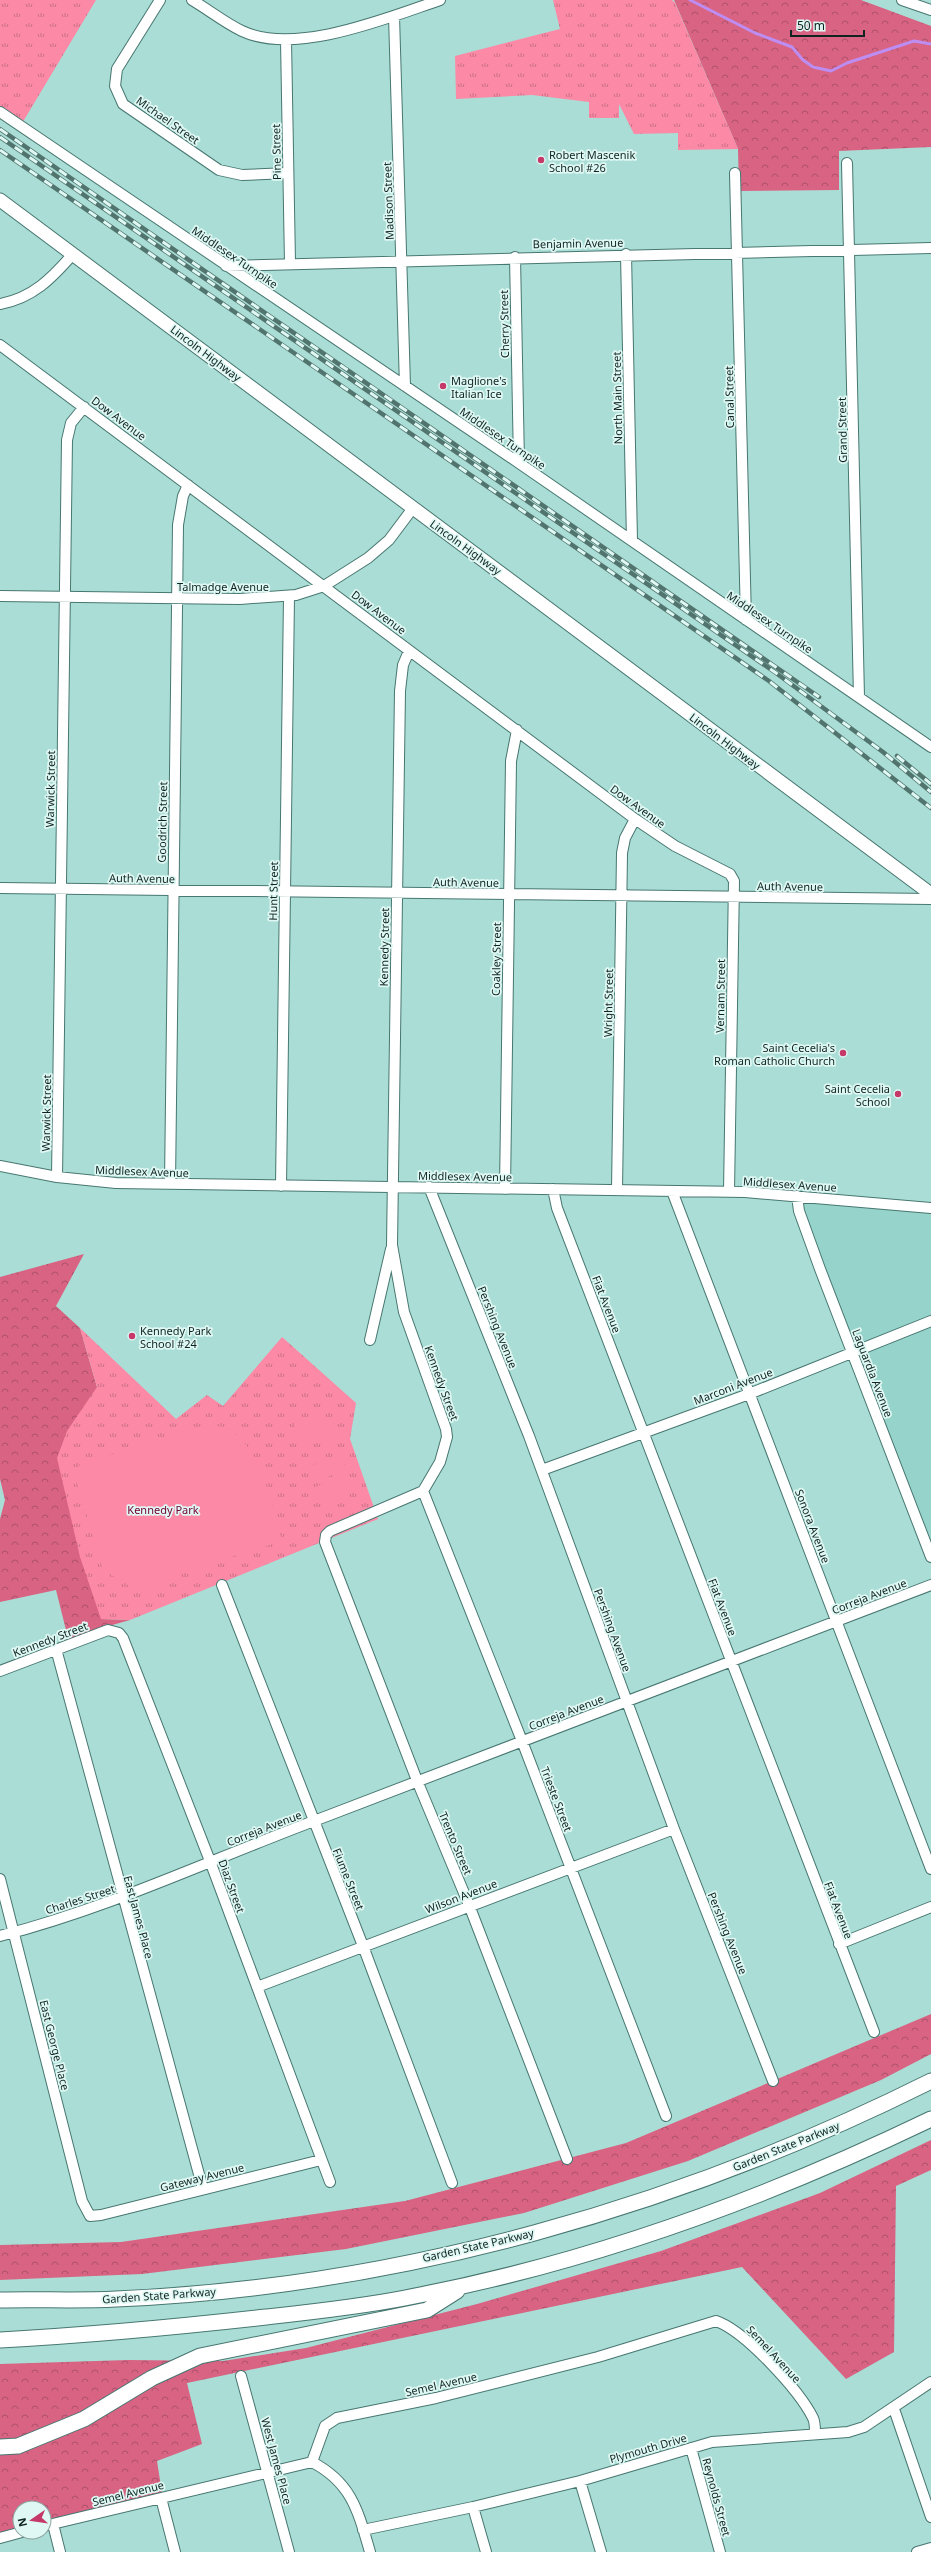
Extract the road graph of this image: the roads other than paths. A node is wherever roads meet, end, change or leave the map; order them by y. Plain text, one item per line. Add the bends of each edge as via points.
1 (160, 0) edge
2 (192, 0) edge
3 (440, 0) edge
4 (902, 0) edge
5 (931, 10) edge
6 (394, 16) junction
7 (286, 40) junction
8 (0, 112) edge
9 (847, 163) dead end
10 (288, 173) junction
11 (735, 173) dead end
12 (0, 200) edge
13 (931, 248) edge
14 (849, 250) junction
15 (738, 252) junction
16 (73, 254) junction
17 (626, 254) junction
18 (515, 257) junction
19 (402, 260) junction
20 (290, 263) junction
21 (226, 266) junction
22 (0, 304) edge
23 (0, 345) edge
24 (405, 386) junction
25 (84, 407) junction
26 (519, 463) junction
27 (188, 485) junction
28 (413, 508) junction
29 (632, 540) junction
30 (324, 586) junction
31 (0, 596) edge
32 (65, 597) junction
33 (289, 597) junction
34 (177, 599) junction
35 (746, 620) junction
36 (409, 651) junction
37 (859, 697) junction
38 (517, 730) junction
39 (931, 747) edge
40 (635, 820) junction
41 (0, 888) edge
42 (61, 888) junction
43 (173, 890) junction
44 (285, 891) junction
45 (397, 893) junction
46 (509, 894) junction
47 (931, 894) edge
48 (621, 896) junction
49 (734, 897) junction
50 (931, 899) edge
51 (0, 1166) edge
52 (57, 1177) junction
53 (170, 1184) junction
54 (281, 1186) junction
55 (392, 1187) junction
56 (429, 1188) junction
57 (505, 1189) junction
58 (553, 1189) junction
59 (617, 1190) junction
60 (672, 1191) junction
61 (729, 1192) junction
62 (797, 1196) junction
63 (931, 1208) edge
64 (392, 1245) junction
65 (931, 1321) edge
66 (370, 1340) dead end
67 (852, 1353) junction
68 (749, 1394) junction
69 (643, 1432) junction
70 (542, 1470) junction
71 (423, 1491) junction
72 (931, 1557) edge
73 (222, 1585) dead end
74 (931, 1585) edge
75 (836, 1621) junction
76 (108, 1630) joint
77 (56, 1649) junction
78 (731, 1662) junction
79 (0, 1672) edge
80 (627, 1702) junction
81 (522, 1741) junction
82 (418, 1783) junction
83 (313, 1822) junction
84 (674, 1829) junction
85 (210, 1861) junction
86 (571, 1867) junction
87 (931, 1869) edge
88 (0, 1879) edge
89 (122, 1898) junction
90 (469, 1905) junction
91 (931, 1907) edge
92 (14, 1932) junction
93 (0, 1936) edge
94 (839, 1944) junction
95 (363, 1946) junction
96 (257, 1987) junction
97 (874, 2032) dead end
98 (773, 2081) dead end
99 (931, 2081) edge
100 (666, 2116) dead end
101 (931, 2119) edge
102 (567, 2159) dead end
103 (321, 2160) junction
104 (330, 2182) dead end
105 (452, 2183) dead end
106 (202, 2189) junction
107 (90, 2216) joint
108 (465, 2286) junction
109 (0, 2300) edge
110 (0, 2340) edge
111 (241, 2376) dead end
112 (931, 2382) edge
113 (894, 2409) junction
114 (815, 2433) junction
115 (0, 2447) edge
116 (691, 2448) junction
117 (312, 2462) junction
118 (268, 2473) junction
119 (580, 2481) junction
120 (161, 2498) junction
121 (473, 2507) junction
122 (931, 2517) edge
123 (52, 2524) edge
124 (363, 2530) junction
125 (52, 2534) edge
126 (12, 2535) edge
127 (0, 2538) edge
128 (931, 2548) edge
129 (60, 2552) edge
130 (175, 2552) edge
131 (288, 2552) edge
132 (370, 2552) edge
133 (486, 2552) edge
134 (601, 2552) edge
135 (720, 2552) edge
136 (917, 2552) edge

1 - 10 street, Michael Street via 117,69 115,86 123,104 219,170 242,175
2 - 7 street via 243,31
3 - 6 street
4 - 5 street
6 - 7 street via 310,38
6 - 19 street, Madison Street
7 - 10 street, Pine Street
8 - 21 street, Middlesex Turnpike
9 - 14 street, Grand Street
10 - 20 street, Pine Street
11 - 15 street, Canal Street
12 - 16 main road, Lincoln Highway
13 - 14 street, Benjamin Avenue
14 - 15 street, Benjamin Avenue
14 - 37 street, Grand Street
15 - 17 street, Benjamin Avenue
15 - 35 street, Canal Street
16 - 22 street via 40,288 25,297
16 - 28 main road, Lincoln Highway
17 - 18 street, Benjamin Avenue
17 - 29 street, North Main Street
18 - 19 street, Benjamin Avenue
18 - 26 street, Cherry Street
19 - 20 street, Benjamin Avenue
19 - 24 street, Madison Street
20 - 21 street, Benjamin Avenue
21 - 24 street, Middlesex Turnpike
23 - 25 street, Dow Avenue
24 - 26 street, Middlesex Turnpike
25 - 27 street, Dow Avenue
25 - 32 street, Warwick Street via 71,423 68,434
26 - 29 street, Middlesex Turnpike
27 - 30 street, Dow Avenue
27 - 34 street, Goodrich Street via 178,525
28 - 30 street, Talmadge Avenue via 383,546
28 - 47 main road, Lincoln Highway
29 - 35 street, Middlesex Turnpike
30 - 33 street, Talmadge Avenue
30 - 36 street, Dow Avenue
31 - 32 street, Talmadge Avenue
32 - 34 street, Talmadge Avenue
32 - 42 street, Warwick Street
33 - 34 street, Talmadge Avenue
33 - 44 street, Hunt Street
34 - 43 street, Goodrich Street
35 - 37 street, Middlesex Turnpike
36 - 38 street, Dow Avenue
36 - 45 street, Kennedy Street via 404,660 400,682
37 - 39 street, Middlesex Turnpike
38 - 40 street, Dow Avenue
38 - 46 street, Coakley Street via 512,752
40 - 48 street, Wright Street via 623,845
40 - 49 street, Dow Avenue via 675,846 730,874 734,881
41 - 42 street, Auth Avenue
42 - 43 street, Auth Avenue
42 - 52 street, Warwick Street
43 - 44 street, Auth Avenue
43 - 53 street, Goodrich Street
44 - 45 street, Auth Avenue
44 - 54 street, Hunt Street
45 - 46 street, Auth Avenue
45 - 55 street, Kennedy Street
46 - 48 street, Auth Avenue
46 - 57 street, Coakley Street
48 - 49 street, Auth Avenue
48 - 59 street, Wright Street
49 - 50 street, Auth Avenue
49 - 61 street, Vernam Street
51 - 52 street, Middlesex Avenue
52 - 53 street, Middlesex Avenue
53 - 54 street, Middlesex Avenue
54 - 55 street, Middlesex Avenue
55 - 56 street, Middlesex Avenue
55 - 64 street, Kennedy Street
56 - 57 street, Middlesex Avenue
56 - 70 street, Pershing Avenue
57 - 58 street, Middlesex Avenue
58 - 59 street, Middlesex Avenue
58 - 69 street, Fiat Avenue via 557,1208
59 - 60 street, Middlesex Avenue
60 - 61 street, Middlesex Avenue
60 - 68 street, Sonora Avenue
61 - 62 street, Middlesex Avenue
62 - 63 street, Middlesex Avenue
62 - 67 street, Laguardia Avenue via 799,1211
64 - 66 street, Kennedy Street
64 - 71 street, Kennedy Street via 404,1312 446,1428 447,1437 440,1462 433,1478
65 - 67 street, Marconi Avenue
67 - 68 street, Marconi Avenue
67 - 72 street, Laguardia Avenue
68 - 69 street, Marconi Avenue
68 - 75 street, Sonora Avenue
69 - 70 street, Marconi Avenue
69 - 78 street, Fiat Avenue
70 - 80 street, Pershing Avenue
71 - 81 street, Trieste Street
71 - 82 street, Trento Street via 330,1530 325,1542
73 - 83 street, Fiume Street
74 - 75 street, Correja Avenue
75 - 78 street, Correja Avenue
75 - 87 street, Sonora Avenue
76 - 77 street, Kennedy Street
76 - 85 street, Diaz Street via 119,1633 127,1644
77 - 79 street, Kennedy Street
77 - 89 street, East James Place
78 - 80 street, Correja Avenue
78 - 94 street, Fiat Avenue
80 - 81 street, Correja Avenue
80 - 84 street, Pershing Avenue
81 - 82 street, Correja Avenue
81 - 86 street, Trieste Street
82 - 83 street, Correja Avenue
82 - 90 street, Trento Street
83 - 85 street, Correja Avenue
83 - 95 street, Fiume Street
84 - 86 street, Wilson Avenue
84 - 98 street, Pershing Avenue
85 - 89 street, Charles Street
85 - 96 street, Diaz Street
86 - 90 street, Wilson Avenue
86 - 100 street, Trieste Street
88 - 92 street, East George Place
89 - 92 street, Charles Street
89 - 106 street, East James Place
90 - 95 street, Wilson Avenue
90 - 102 street, Trento Street
91 - 94 street
92 - 93 street, Charles Street
92 - 107 street, East George Place via 82,2201
94 - 97 street, Fiat Avenue
95 - 96 street, Wilson Avenue
95 - 105 street, Fiume Street
96 - 103 street, Diaz Street
99 - 109 highway, Garden State Parkway via 807,2139 675,2190 607,2212 469,2248 329,2276 216,2291 115,2299
101 - 108 highway via 830,2165 731,2204 594,2250
103 - 104 street, Diaz Street
103 - 106 street, Gateway Avenue
106 - 107 street, Gateway Avenue
108 - 110 highway via 403,2299 307,2312 142,2331
108 - 115 highway via 427,2310 200,2356 152,2378 84,2419 18,2446
111 - 118 street, West James Place
112 - 113 street, Plymouth Drive
113 - 114 street, Plymouth Drive via 858,2429 848,2432
113 - 122 street
114 - 116 street, Plymouth Drive via 712,2442
114 - 117 street, Semel Avenue via 814,2419 787,2383 742,2335 716,2321 590,2359 436,2398 337,2418 325,2426
116 - 119 street, Plymouth Drive
116 - 135 street, Reynolds Street
117 - 118 street, Semel Avenue
117 - 124 street via 329,2471 348,2491
118 - 120 street, Semel Avenue
118 - 131 street, West James Place
119 - 121 street, Plymouth Drive
119 - 134 street
120 - 123 street, Semel Avenue
120 - 130 street
121 - 124 street, Plymouth Drive
121 - 133 street
124 - 132 street
125 - 129 street
126 - 127 street
128 - 136 street

